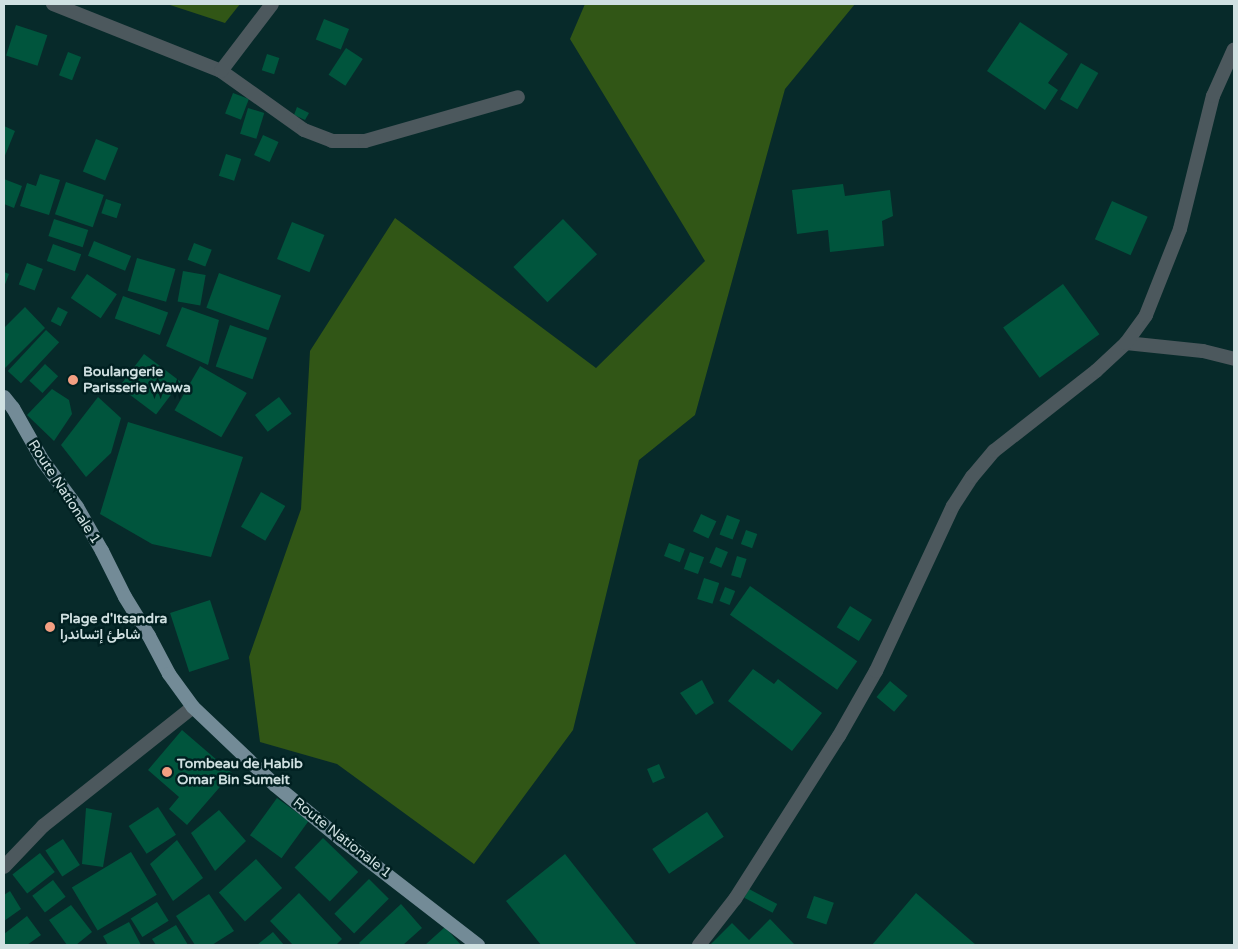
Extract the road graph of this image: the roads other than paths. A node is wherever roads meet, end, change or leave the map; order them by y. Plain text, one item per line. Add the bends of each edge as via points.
1 (53, 4) edge
2 (272, 4) edge
3 (1234, 49) edge
4 (221, 71) junction
5 (518, 97) dead end
6 (1126, 343) junction
7 (1234, 359) edge
8 (4, 398) edge
9 (193, 707) junction
10 (4, 867) edge
11 (478, 945) edge
12 (699, 945) edge

1 - 4 street
2 - 4 street
3 - 6 street via 1213,96 1180,229 1146,315
4 - 5 street via 304,130 332,141 365,141
6 - 7 street via 1203,350
6 - 12 street via 1096,371 994,450 972,477 953,506 876,671 839,736 735,899
8 - 9 main road, Route Nationale 1 via 43,461 77,507 169,674
9 - 10 street via 43,826
9 - 11 main road, Route Nationale 1 via 275,784 342,840

